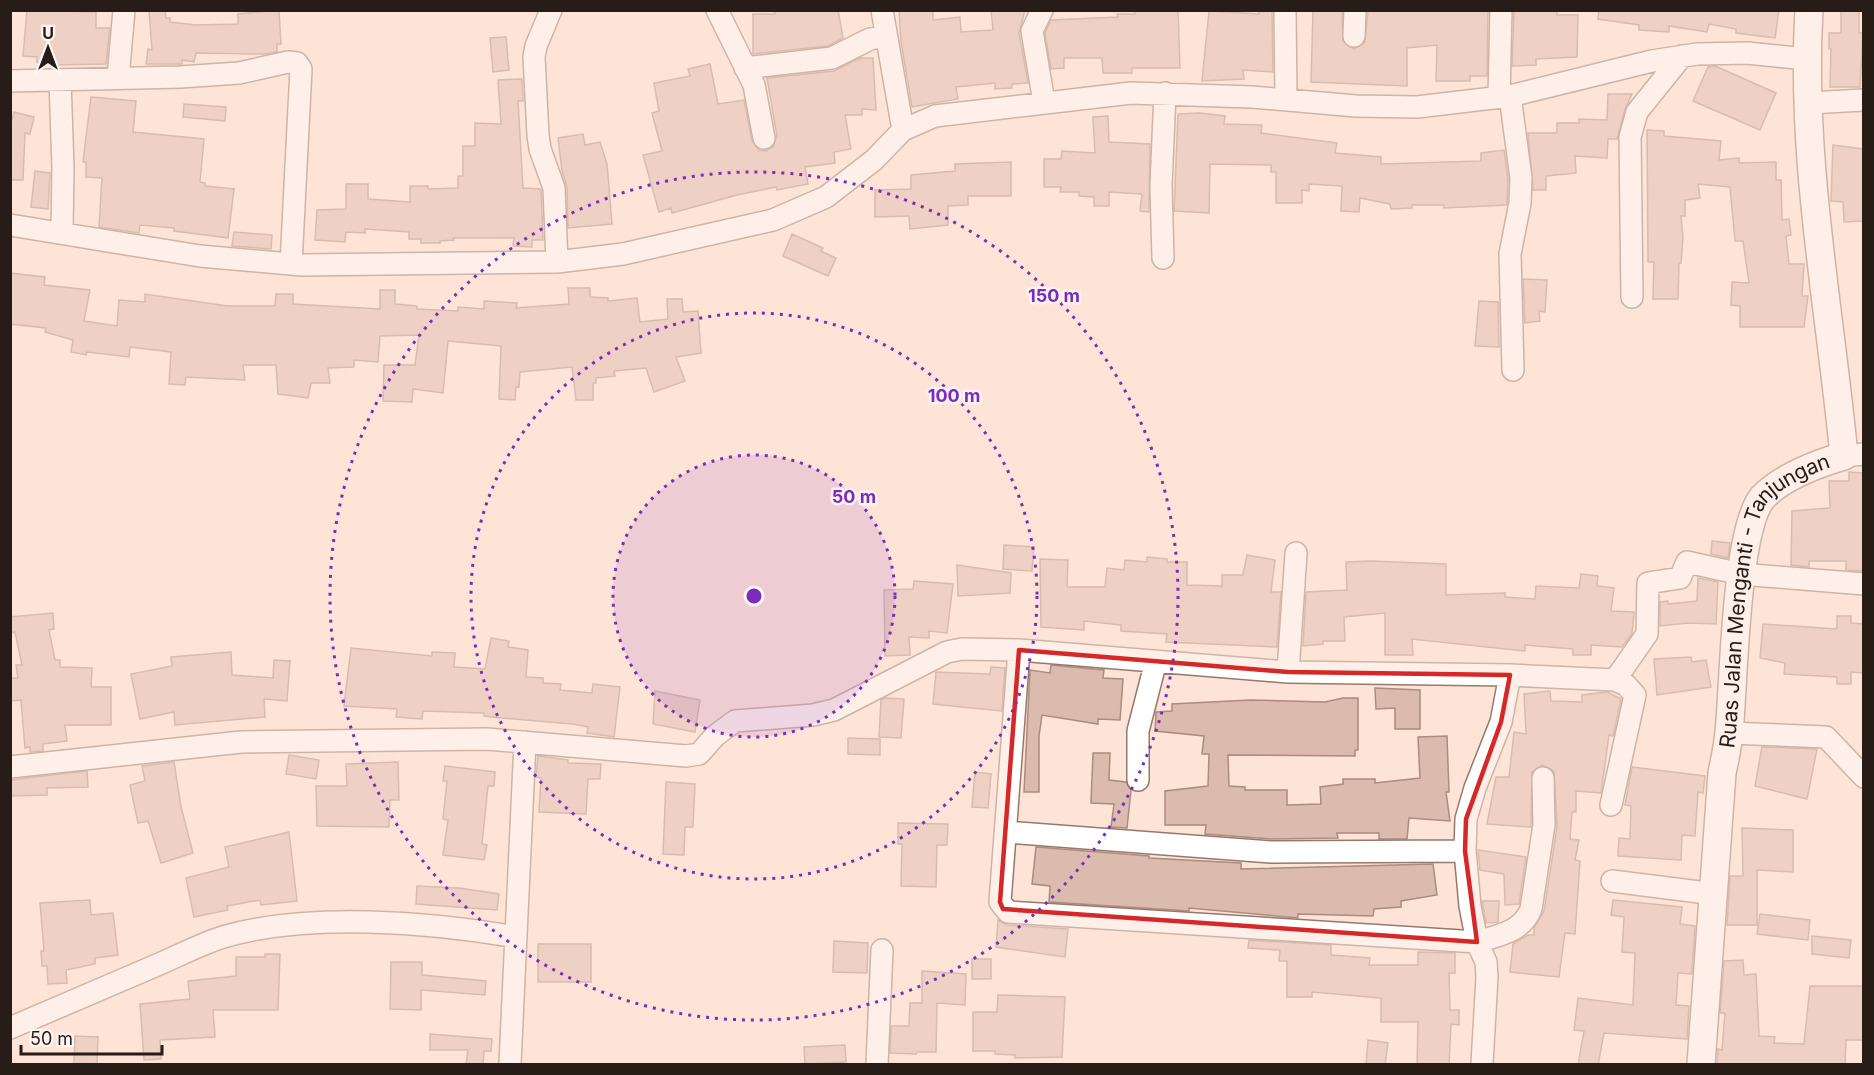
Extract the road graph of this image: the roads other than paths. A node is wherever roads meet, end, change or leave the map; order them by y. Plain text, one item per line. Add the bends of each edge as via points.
1 (124, 10) edge
2 (551, 10) edge
3 (717, 10) edge
4 (882, 10) edge
5 (1042, 10) edge
6 (1285, 10) edge
7 (1355, 10) edge
8 (1501, 10) edge
9 (1809, 10) edge
10 (886, 36) junction
11 (1354, 36) dead end
12 (1682, 56) junction
13 (1806, 59) junction
14 (745, 68) junction
15 (118, 78) junction
16 (10, 81) edge
17 (60, 81) junction
18 (1165, 93) junction
19 (1504, 96) junction
20 (1286, 99) junction
21 (1863, 100) edge
22 (1044, 102) junction
23 (1808, 103) junction
24 (903, 130) junction
25 (764, 138) dead end
26 (10, 225) edge
27 (62, 232) junction
28 (1163, 258) dead end
29 (557, 262) junction
30 (291, 264) junction
31 (1632, 297) dead end
32 (1513, 370) dead end
33 (1854, 455) edge
34 (1296, 553) dead end
35 (1741, 574) junction
36 (1863, 584) edge
37 (1018, 650) junction
38 (1156, 661) junction
39 (1288, 672) junction
40 (1510, 675) junction
41 (1615, 680) junction
42 (1729, 733) junction
43 (525, 742) junction
44 (10, 767) edge
45 (1863, 777) edge
46 (1543, 778) dead end
47 (1138, 780) dead end
48 (1611, 805) dead end
49 (1007, 832) junction
50 (1465, 851) junction
51 (1612, 881) dead end
52 (1715, 894) junction
53 (516, 937) junction
54 (1477, 942) junction
55 (882, 950) dead end
56 (10, 1028) edge
57 (510, 1065) edge
58 (877, 1065) edge
59 (1482, 1065) edge
60 (1701, 1065) edge

1 - 15 street
2 - 29 street via 534,57 540,149 554,188
3 - 14 street
4 - 10 street
5 - 22 street via 1032,31
6 - 20 street
7 - 11 street
8 - 19 street
9 - 13 main road, Ruas Jalan Menganti - Tanjungan
10 - 14 street via 870,39 832,58
10 - 24 street
12 - 13 street via 1747,53
12 - 19 street
12 - 31 street via 1637,112 1630,137
13 - 23 main road, Ruas Jalan Menganti - Tanjungan
14 - 25 street via 759,100
15 - 17 street
15 - 30 street via 227,74 297,63 301,69
16 - 17 street
17 - 27 street
18 - 20 street
18 - 22 street
18 - 28 street
19 - 20 street via 1417,106 1356,106
19 - 32 street via 1521,178 1510,254
21 - 23 street
22 - 24 street via 934,116
23 - 33 main road, Ruas Jalan Menganti - Tanjungan via 1823,280
24 - 29 street via 874,160 826,197 772,220 623,254
26 - 27 street
27 - 30 street via 200,256
29 - 30 street
33 - 35 main road, Ruas Jalan Menganti - Tanjungan via 1807,471 1762,498 1755,511
34 - 39 street
35 - 36 street
35 - 41 street via 1687,562 1680,578 1648,583 1647,634
35 - 42 main road, Ruas Jalan Menganti - Tanjungan
37 - 38 street
37 - 43 street via 947,652 834,710 735,721 699,754 672,756
37 - 49 street
38 - 39 street
38 - 47 street via 1138,731
39 - 40 street
40 - 41 street
40 - 50 street via 1501,723 1466,819
41 - 48 street via 1635,695
42 - 45 street via 1826,737
42 - 52 main road, Ruas Jalan Menganti - Tanjungan via 1722,772
43 - 44 street via 241,742
43 - 53 street
46 - 54 street via 1544,825 1526,921 1518,928
49 - 50 street via 1271,852
49 - 54 street via 1000,902 1008,912
50 - 54 street
51 - 52 street
52 - 60 main road, Ruas Jalan Menganti - Tanjungan
53 - 56 street via 459,927 391,922 262,929 223,937
53 - 57 street
54 - 59 street via 1486,962 1487,977
55 - 58 street

